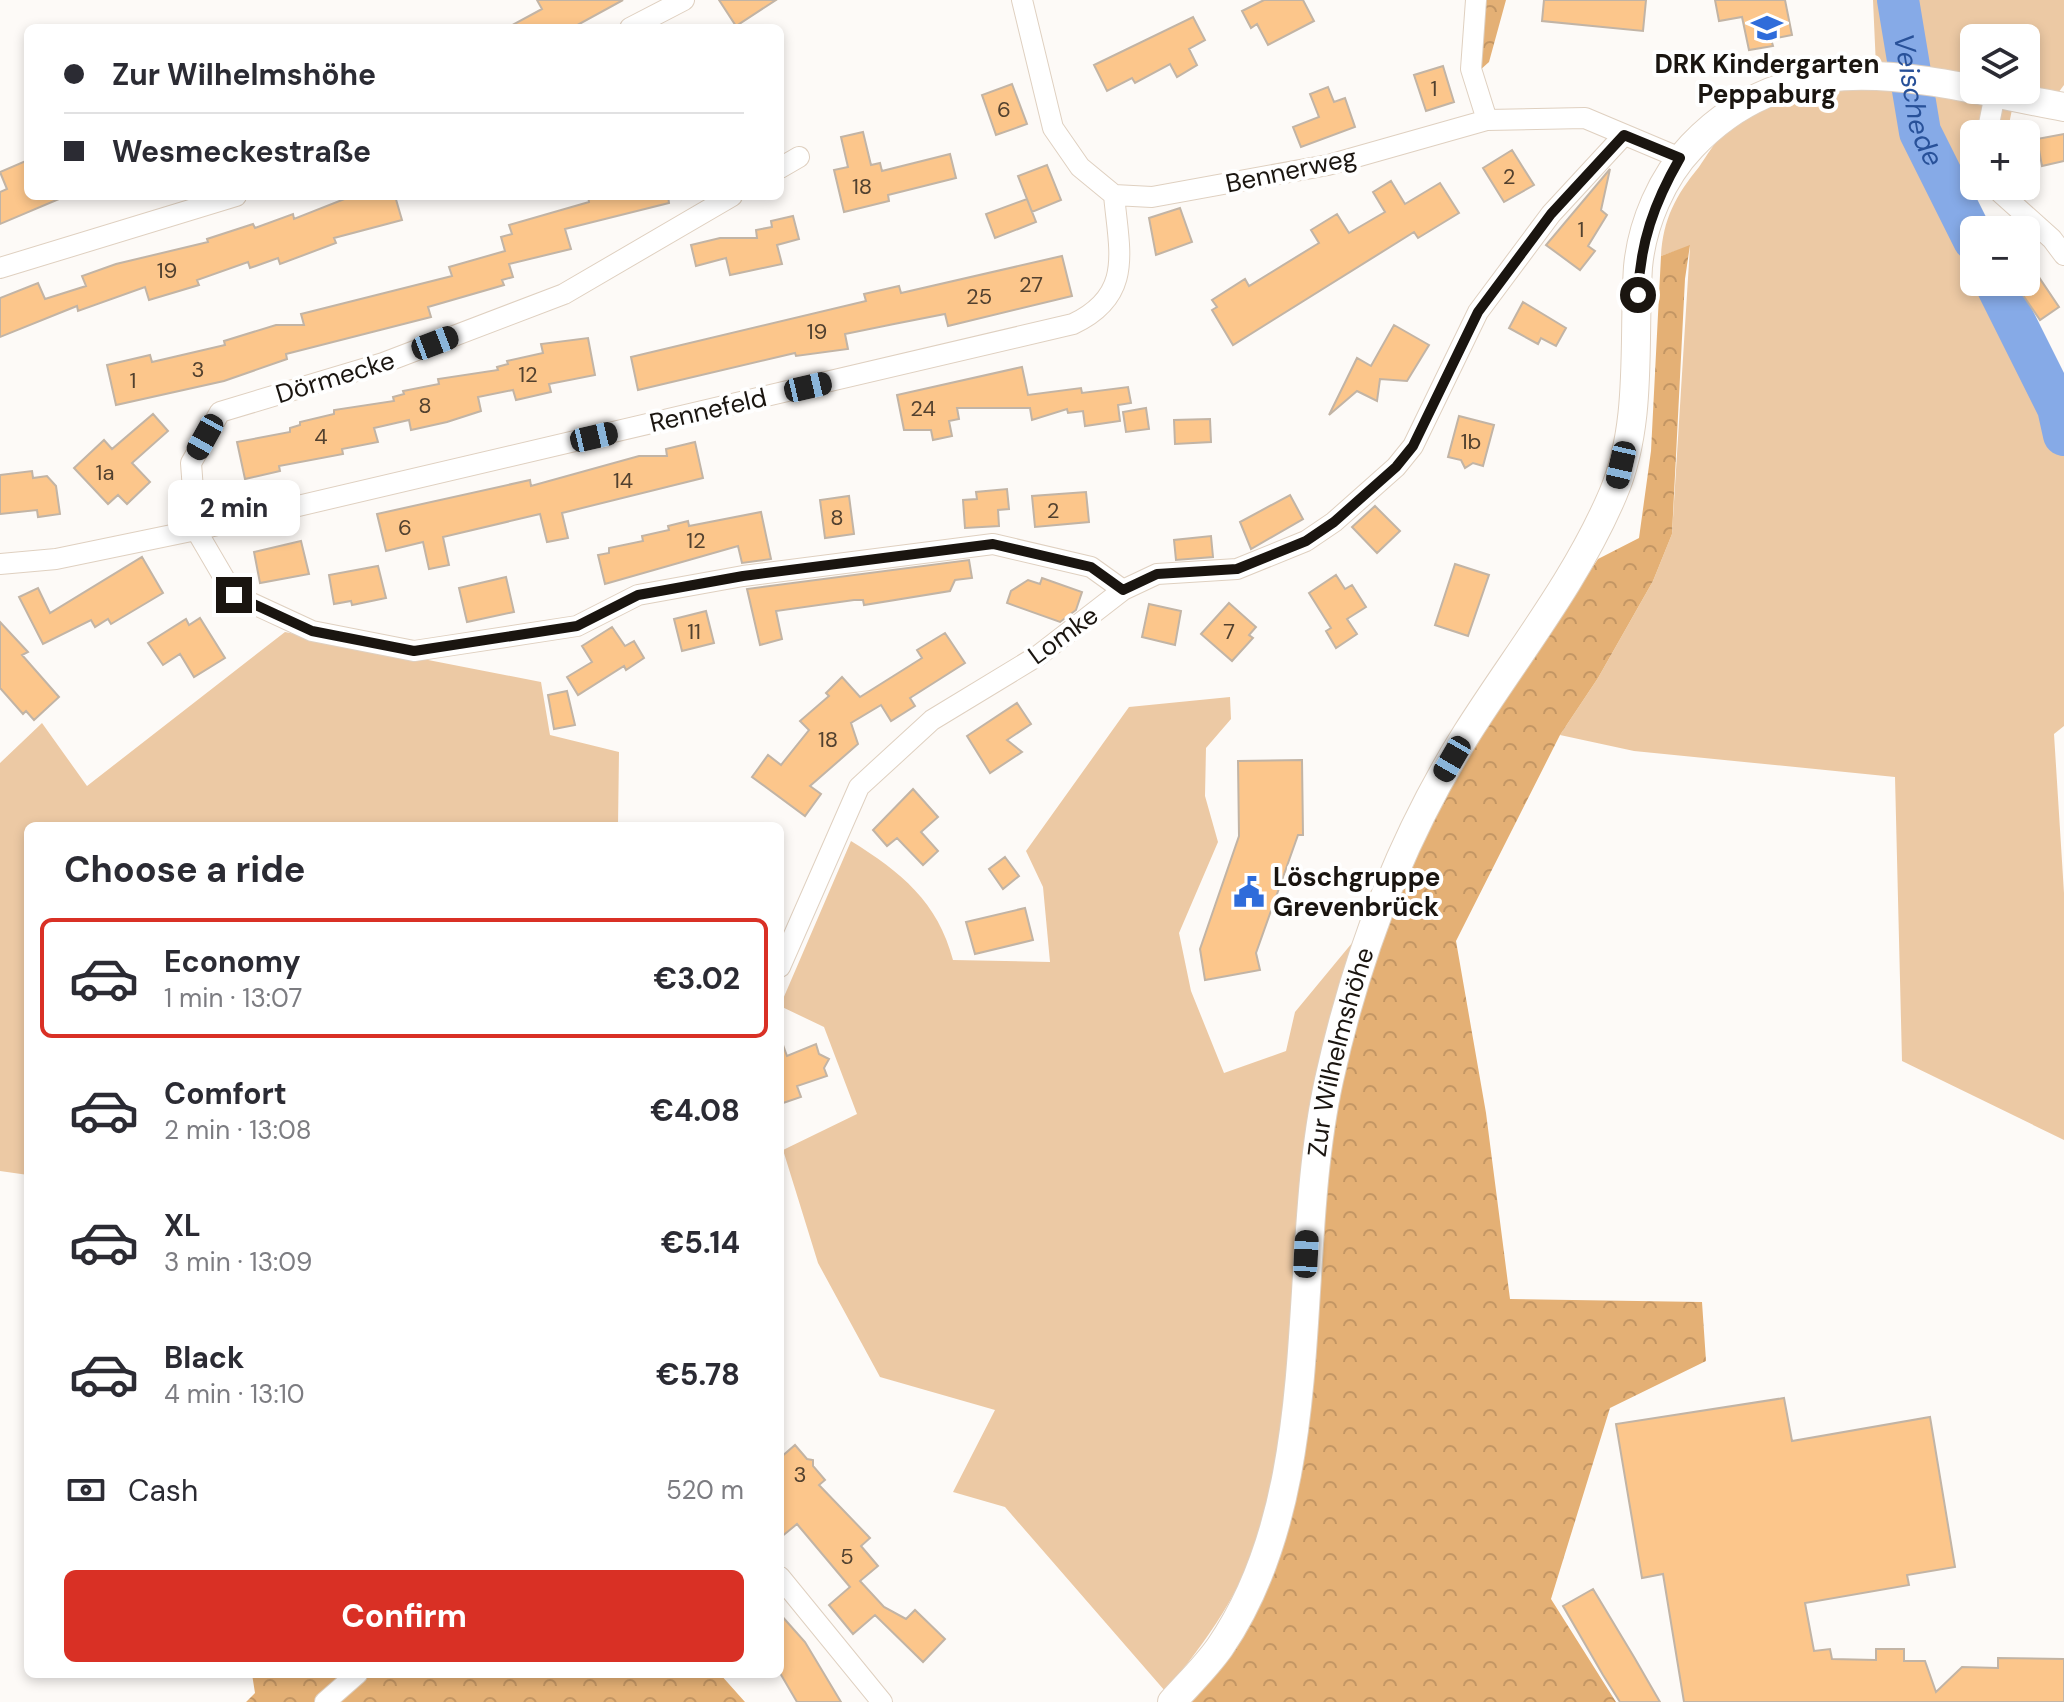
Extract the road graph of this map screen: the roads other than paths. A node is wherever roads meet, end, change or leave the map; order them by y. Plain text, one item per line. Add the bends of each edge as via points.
1 (684, 0) edge
2 (1022, 0) edge
3 (1476, 0) edge
4 (638, 24) edge
5 (1960, 87) edge
6 (2040, 102) edge
7 (2064, 107) edge
8 (1487, 120) junction
9 (1624, 135) junction
10 (799, 157) dead end
11 (1680, 158) junction
12 (784, 166) edge
13 (1114, 195) junction
14 (223, 200) edge
15 (725, 200) edge
16 (2009, 200) edge
17 (2064, 255) edge
18 (0, 268) edge
19 (196, 530) junction
20 (0, 564) edge
21 (1123, 590) junction
22 (784, 958) edge
23 (784, 1582) edge
24 (352, 1678) edge
25 (325, 1702) edge
26 (882, 1702) edge
27 (1172, 1702) edge

1 - 4 street
2 - 13 street via 1053,128 1080,167
3 - 8 street via 1471,69
5 - 11 street, Zur Wilhelmshöhe via 1875,75 1811,77 1763,92 1709,127
6 - 7 street, Zur Wilhelmshöhe
8 - 9 street, Bennerweg via 1585,118
8 - 13 street, Bennerweg via 1328,165 1152,197
9 - 11 street, Bennerweg
9 - 21 street, Lomke via 1551,214 1478,312 1413,446 1396,467 1306,541 1237,569 1157,574
10 - 12 street
11 - 27 street, Zur Wilhelmshöhe via 1658,195 1639,262 1631,421 1616,487 1583,558 1426,803 1377,913 1352,987 1317,1150 1289,1463 1257,1575 1238,1616 1218,1650
13 - 19 street, Rennefeld via 1121,269 1104,305 1073,324
14 - 18 street
15 - 19 street, Dörmecke via 564,294 383,363 220,412 191,463
16 - 17 street
19 - 20 street, Rennefeld via 56,559
19 - 21 street via 234,595 312,631 414,651 577,626 653,592 993,544 1091,567
21 - 22 street, Lomke via 1039,655 932,720 859,787
23 - 26 street
24 - 25 street

